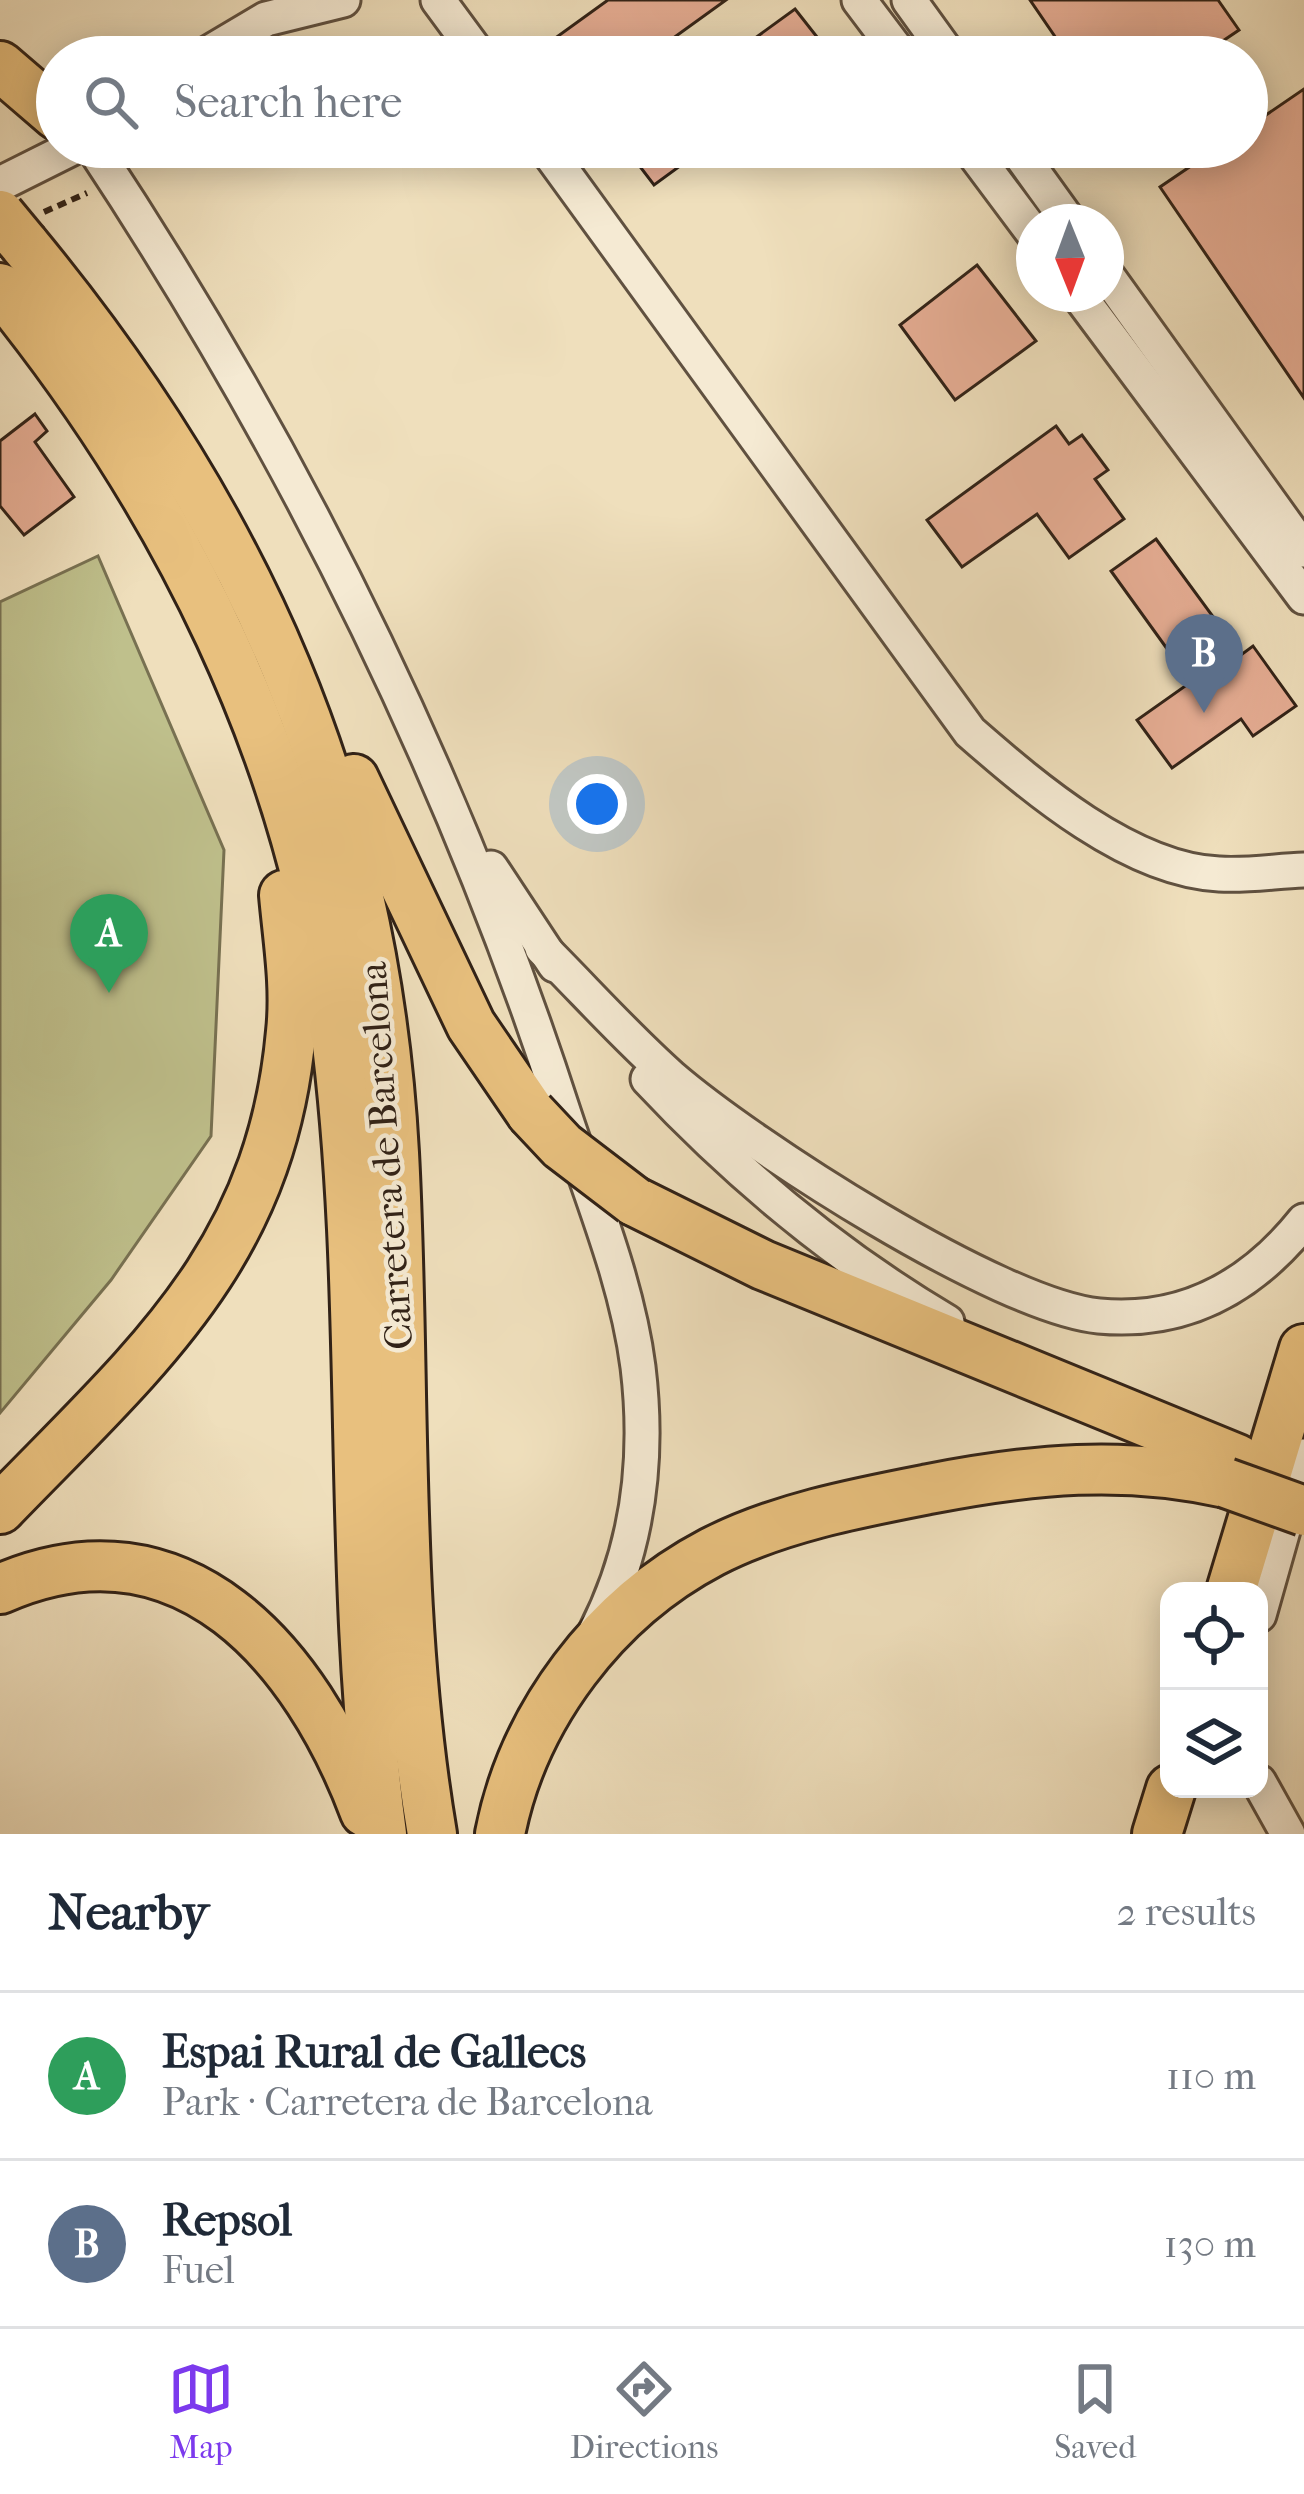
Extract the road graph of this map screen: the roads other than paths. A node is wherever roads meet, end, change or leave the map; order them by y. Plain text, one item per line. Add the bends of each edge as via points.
1 (343, 0) edge
2 (439, 0) edge
3 (860, 0) edge
4 (909, 0) edge
5 (237, 36) edge
6 (465, 36) edge
7 (887, 36) edge
8 (935, 36) edge
9 (0, 66) edge
10 (36, 98) edge
11 (36, 166) edge
12 (107, 168) edge
13 (560, 168) edge
14 (985, 168) edge
15 (1030, 168) edge
16 (0, 184) edge
17 (1056, 204) edge
18 (1016, 210) edge
19 (19, 225) edge
20 (0, 288) edge
21 (1124, 299) edge
22 (1091, 312) edge
23 (1304, 550) edge
24 (1304, 597) edge
25 (293, 683) junction
26 (427, 757) junction
27 (282, 788) junction
28 (1304, 870) edge
29 (542, 948) junction
30 (1304, 1221) edge
31 (1304, 1349) edge
32 (1046, 1381) junction
33 (1304, 1456) edge
34 (1231, 1471) junction
35 (1304, 1489) edge
36 (0, 1509) edge
37 (1304, 1511) edge
38 (1234, 1582) edge
39 (1268, 1583) edge
40 (0, 1589) edge
41 (574, 1670) junction
42 (1168, 1798) edge
43 (1268, 1798) edge
44 (378, 1834) edge
45 (432, 1834) edge
46 (500, 1834) edge
47 (1157, 1834) edge
48 (1288, 1834) edge

1 - 5 street via 266,19
2 - 6 street
3 - 7 street
4 - 8 street
9 - 10 highway
11 - 16 street
12 - 26 street via 281,454
13 - 28 street via 970,732 1048,800 1157,859 1216,874
14 - 18 street
15 - 17 street
19 - 25 highway, Carretera de Barcelona via 192,473
20 - 27 highway, Carretera de Barcelona via 156,507
21 - 23 street
22 - 24 street
25 - 32 highway, bridge via 349,769 471,1025 562,1146 634,1201 763,1265
25 - 45 highway, Carretera de Barcelona via 352,861 383,1031 417,1720
26 - 29 street
26 - 41 street via 533,1021 637,1363 642,1442 633,1527 611,1598
27 - 36 highway via 292,1028 282,1106 249,1208 159,1345
27 - 44 highway, Carretera de Barcelona via 336,1035
29 - 30 street via 673,1078 737,1125 1024,1295 1099,1316 1175,1312 1249,1277
29 - 32 street via 632,1062 753,1183 875,1276
31 - 38 highway
32 - 34 highway
33 - 39 street
34 - 35 highway
34 - 37 highway, bridge
34 - 41 highway via 1033,1470 794,1521 678,1573
40 - 44 highway via 46,1574 126,1570 169,1580 240,1616 303,1688
41 - 46 highway via 524,1756
42 - 47 highway
43 - 48 street

